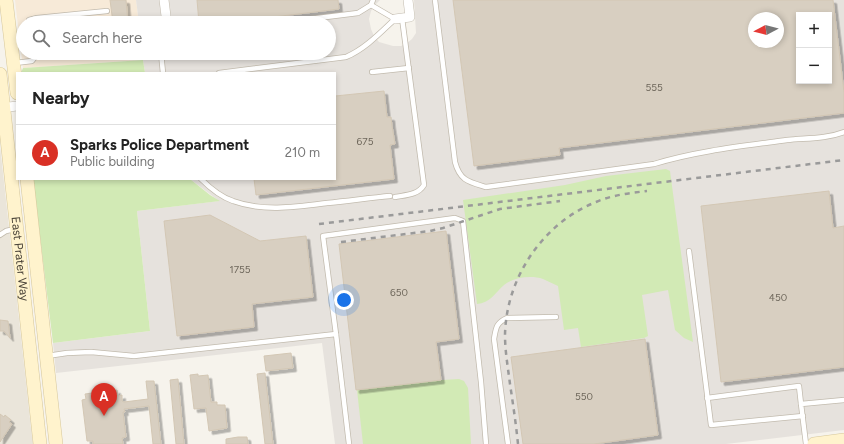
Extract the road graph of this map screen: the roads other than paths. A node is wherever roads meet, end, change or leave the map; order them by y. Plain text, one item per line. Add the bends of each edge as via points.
1 (6, 0) edge
2 (164, 0) edge
3 (408, 0) edge
4 (435, 0) edge
5 (372, 2) edge
6 (107, 11) dead end
7 (56, 16) edge
8 (167, 16) edge
9 (334, 16) edge
10 (399, 19) junction
11 (336, 58) edge
12 (33, 60) edge
13 (162, 60) edge
14 (322, 60) edge
15 (14, 63) junction
16 (409, 68) junction
17 (163, 72) edge
18 (227, 72) edge
19 (372, 72) dead end
20 (0, 74) edge
21 (16, 83) edge
22 (16, 106) edge
23 (2, 108) edge
24 (844, 132) edge
25 (27, 180) edge
26 (201, 180) edge
27 (17, 229) junction
28 (0, 236) edge
29 (688, 251) dead end
30 (556, 317) dead end
31 (336, 334) junction
32 (46, 356) junction
33 (707, 398) junction
34 (844, 400) edge
35 (801, 404) junction
36 (803, 416) junction
37 (844, 440) edge
38 (827, 443) edge
39 (40, 444) edge
40 (56, 444) edge
41 (349, 444) edge
42 (486, 444) edge
43 (508, 444) edge
44 (806, 444) edge
45 (814, 444) edge

1 - 15 main road
2 - 8 street
3 - 10 street via 410,17
4 - 24 lane via 455,162 458,172 468,182 486,187 654,164 678,156
5 - 9 lane via 358,13
5 - 10 lane
6 - 7 lane
10 - 11 lane via 356,53
10 - 16 lane
12 - 15 lane
13 - 17 lane
14 - 18 lane
15 - 21 main road
16 - 19 lane
16 - 26 lane via 424,185 415,194 279,208 255,207 232,201
20 - 23 main road, East Prater Way
22 - 23 street
23 - 27 main road, East Prater Way
25 - 32 main road, East Prater Way
27 - 28 lane via 6,231
27 - 39 main road, East Prater Way
29 - 33 lane
30 - 43 lane via 507,318 500,321 496,327 494,339
31 - 32 lane via 134,356 91,352
31 - 41 lane
31 - 42 lane via 323,236 455,218 463,221
32 - 40 main road, East Prater Way
33 - 35 lane via 799,386
33 - 36 lane via 711,425
34 - 35 lane
35 - 36 lane
36 - 44 lane
37 - 38 main road
38 - 45 main road

